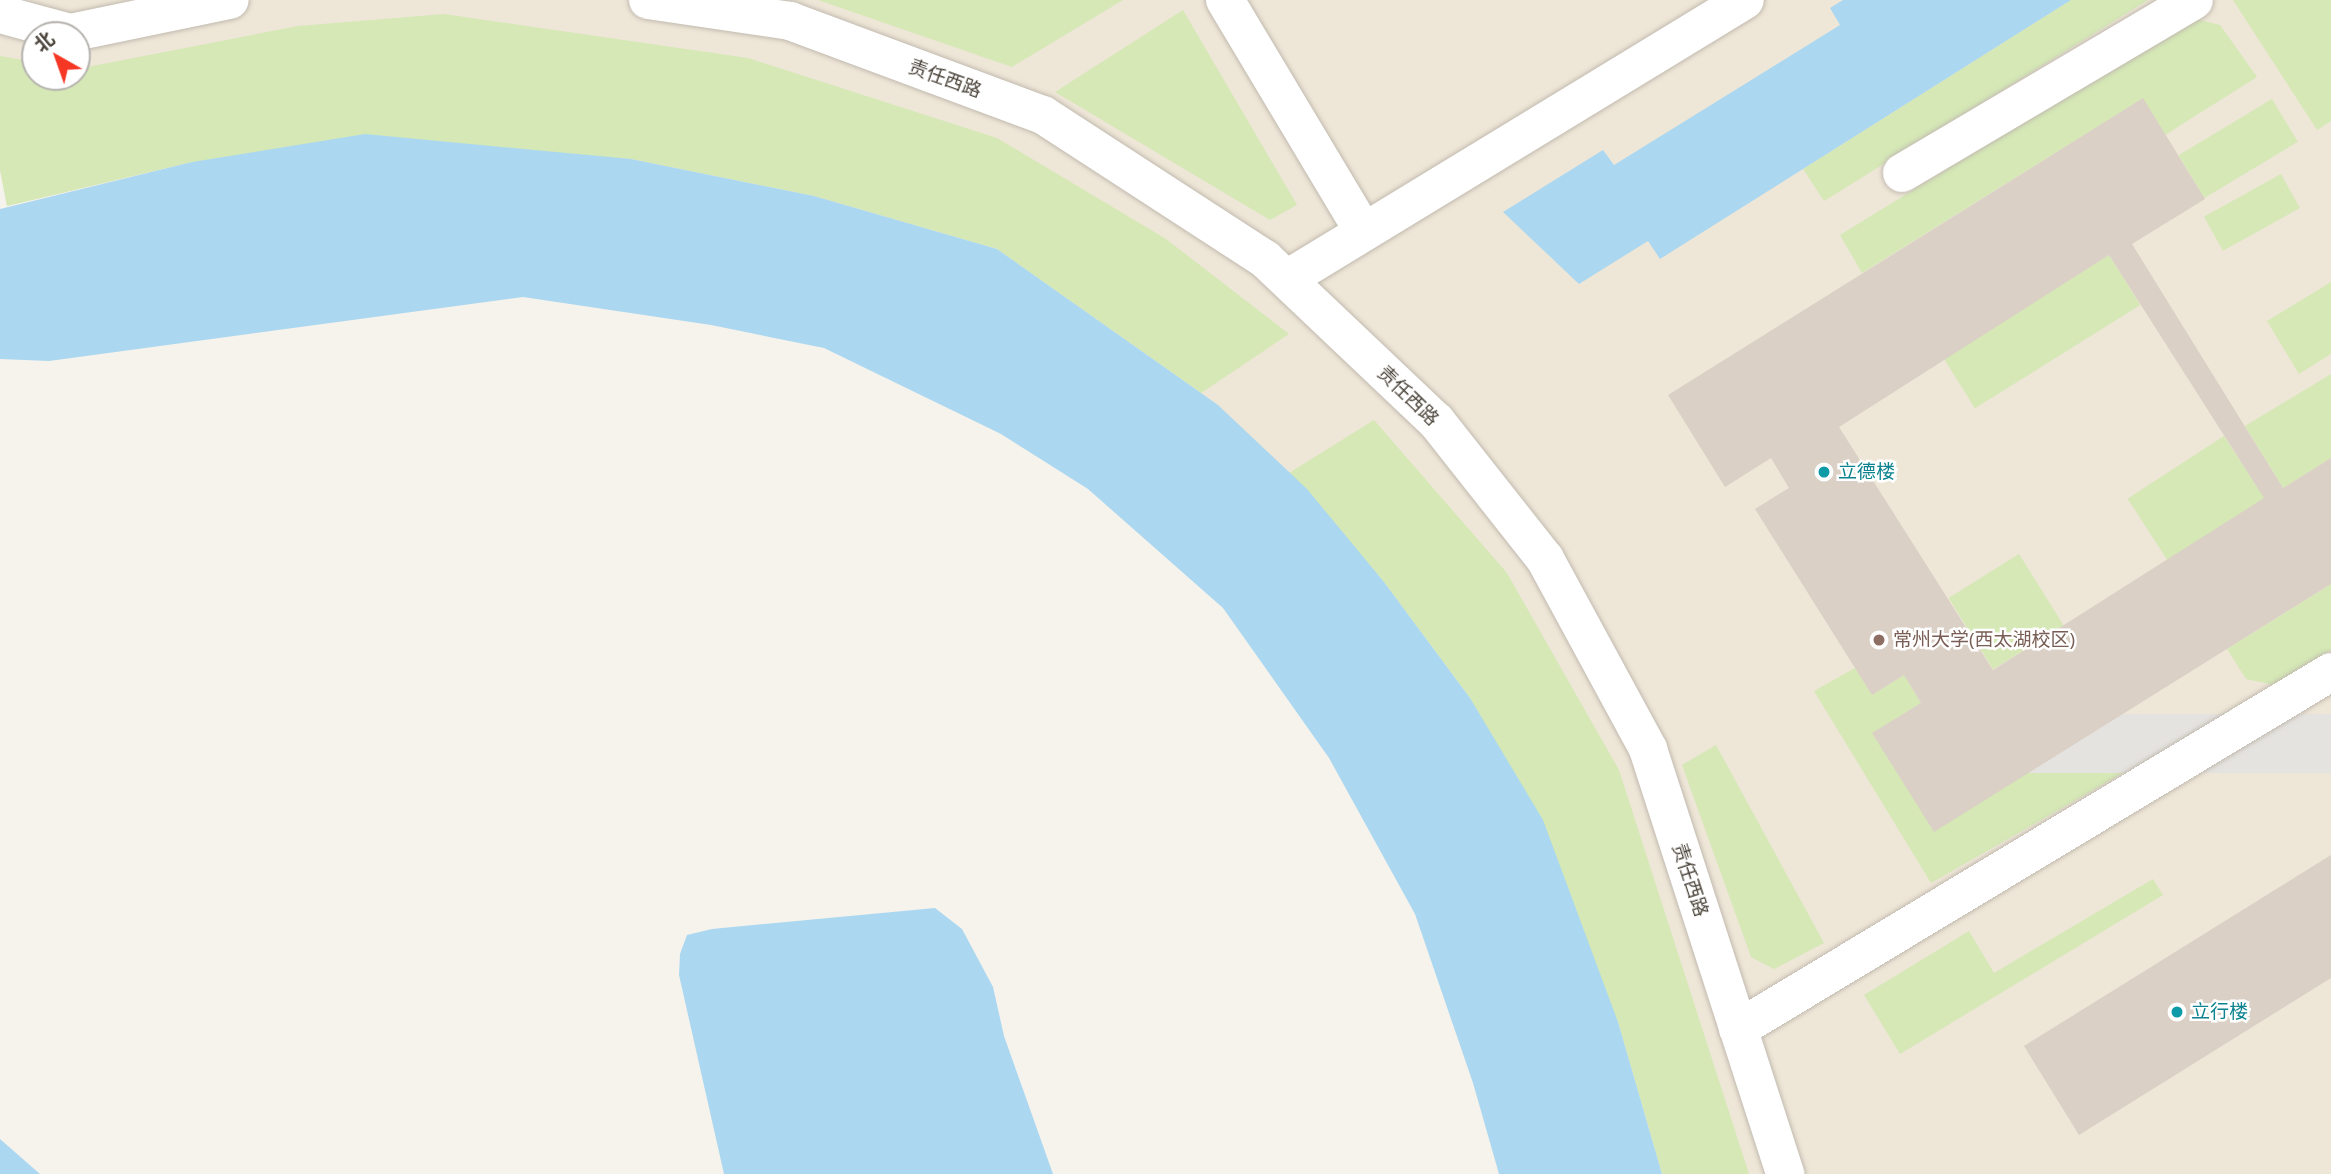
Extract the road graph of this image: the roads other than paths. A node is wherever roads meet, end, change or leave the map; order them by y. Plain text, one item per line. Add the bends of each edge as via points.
1 (230, 0) edge
2 (648, 0) edge
3 (1225, 0) edge
4 (1745, 0) edge
5 (2194, 0) edge
6 (0, 14) edge
7 (1902, 173) dead end
8 (1364, 232) junction
9 (1287, 279) junction
10 (2331, 673) edge
11 (1738, 1029) junction
12 (1785, 1174) edge

1 - 6 lane via 70,33
2 - 9 lane, 责任西路 via 790,21 1043,115 1265,259
3 - 8 lane
4 - 8 lane
5 - 7 lane
8 - 9 lane
9 - 11 lane, 责任西路 via 1436,421 1545,559 1648,749
10 - 11 lane
11 - 12 lane, 责任西路

